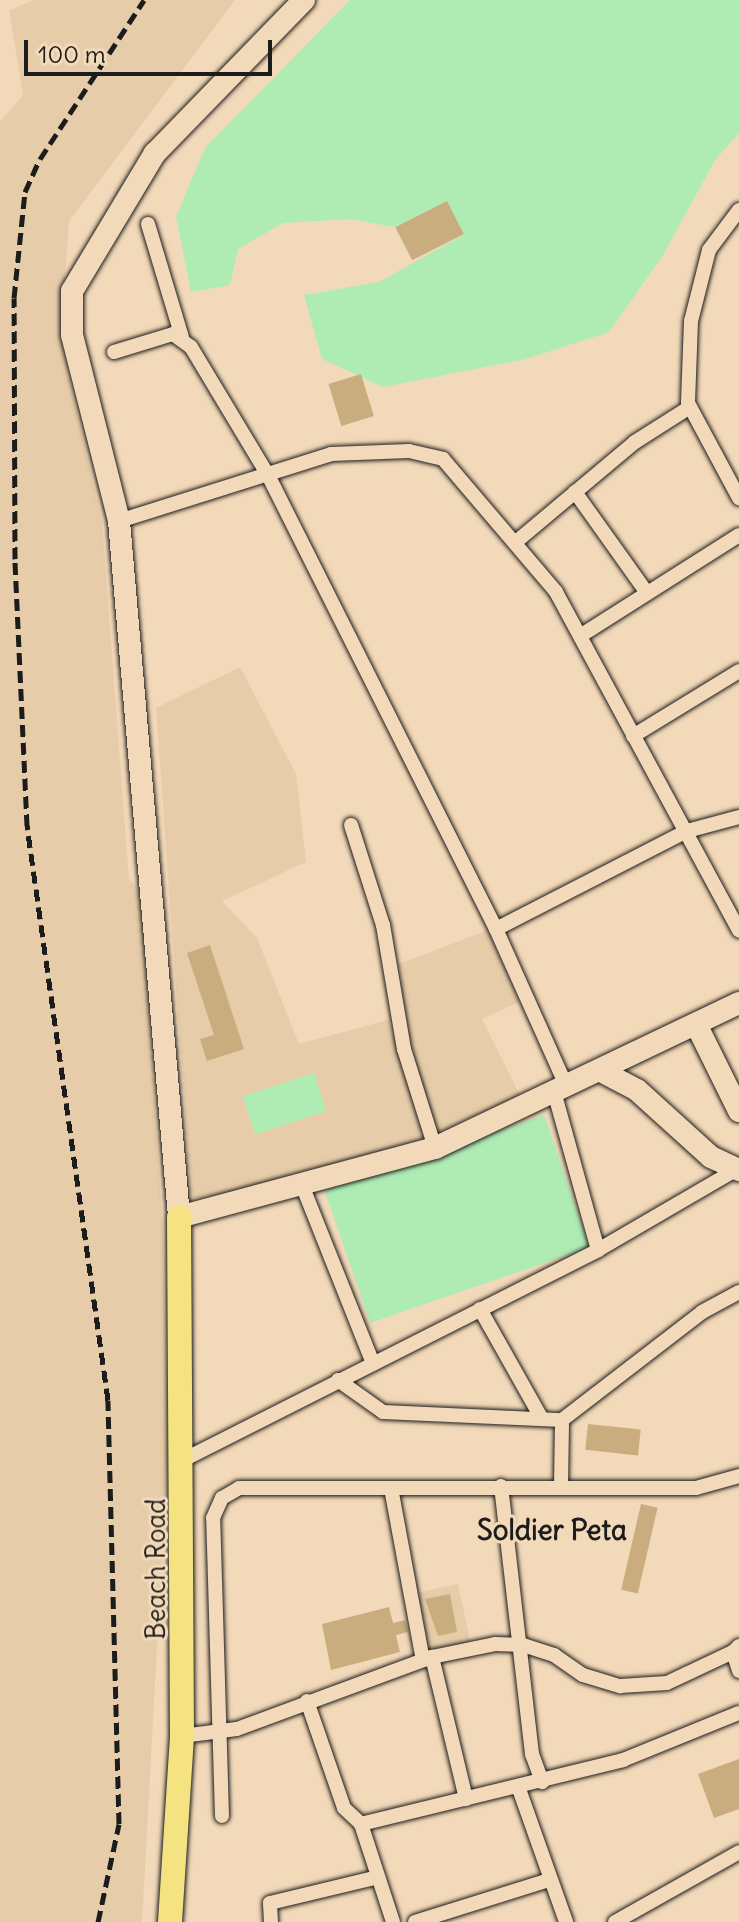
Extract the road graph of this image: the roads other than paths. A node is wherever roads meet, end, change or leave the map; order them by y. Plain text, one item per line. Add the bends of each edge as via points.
1 (304, 0) edge
2 (739, 210) edge
3 (148, 224) dead end
4 (182, 337) junction
5 (114, 352) dead end
6 (690, 407) junction
7 (269, 477) junction
8 (575, 492) junction
9 (739, 498) edge
10 (119, 521) junction
11 (739, 535) edge
12 (517, 541) junction
13 (647, 593) junction
14 (580, 636) junction
15 (739, 671) edge
16 (633, 736) junction
17 (739, 817) edge
18 (351, 825) dead end
19 (687, 831) junction
20 (496, 929) junction
21 (739, 931) edge
22 (739, 1003) edge
23 (696, 1024) junction
24 (601, 1071) junction
25 (561, 1091) junction
26 (739, 1111) edge
27 (435, 1148) junction
28 (735, 1171) edge
29 (302, 1185) junction
30 (179, 1217) junction
31 (598, 1250) junction
32 (739, 1292) edge
33 (480, 1309) junction
34 (373, 1363) junction
35 (338, 1380) junction
36 (542, 1419) junction
37 (562, 1420) junction
38 (183, 1460) junction
39 (739, 1476) edge
40 (501, 1486) junction
41 (561, 1487) junction
42 (391, 1488) junction
43 (523, 1645) junction
44 (736, 1648) edge
45 (428, 1659) junction
46 (739, 1671) edge
47 (307, 1701) junction
48 (739, 1713) edge
49 (216, 1732) junction
50 (182, 1736) junction
51 (542, 1782) junction
52 (519, 1789) junction
53 (466, 1799) junction
54 (222, 1816) dead end
55 (361, 1824) junction
56 (739, 1852) edge
57 (378, 1877) junction
58 (549, 1880) junction
59 (461, 1916) edge
60 (170, 1922) edge
61 (271, 1922) edge
62 (393, 1922) edge
63 (415, 1922) edge
64 (566, 1922) edge
65 (615, 1922) edge

1 - 10 street via 155,153 72,291 72,335
2 - 6 street via 709,250 691,321
3 - 4 street
4 - 5 street
4 - 7 street
6 - 8 street via 635,442
6 - 9 street
7 - 10 street
7 - 12 street via 331,454 432,452
7 - 20 street
8 - 12 street
8 - 13 street
10 - 30 street
11 - 13 street
12 - 14 street via 556,592
13 - 14 street
14 - 16 street
15 - 16 street
16 - 19 street
17 - 19 street
18 - 27 street via 383,925 404,1049
19 - 20 street
19 - 21 street
20 - 25 street
22 - 23 street
23 - 24 street
23 - 26 street
24 - 25 street
24 - 28 street via 637,1090
25 - 27 street
25 - 31 street
27 - 29 street
28 - 31 street
29 - 30 street
29 - 34 street
30 - 38 main road, Beach Road
31 - 33 street
32 - 37 street via 702,1312
33 - 34 street
33 - 36 street
34 - 35 street
35 - 36 street via 383,1412
35 - 38 street
36 - 37 street
37 - 41 street
38 - 50 main road, Beach Road
39 - 41 street via 696,1488
40 - 41 street
40 - 42 street
40 - 43 street
42 - 45 street
42 - 49 street via 239,1488 222,1498 213,1518
43 - 44 street via 620,1686 667,1683
43 - 45 street
43 - 51 street via 532,1754
44 - 46 street
45 - 47 street
45 - 53 street
47 - 49 street
47 - 55 street via 344,1808
48 - 51 street via 623,1760
49 - 50 street
49 - 54 street
50 - 60 main road, Beach Road
51 - 52 street
52 - 53 street
52 - 58 street
53 - 55 street via 374,1816
55 - 57 street
56 - 65 street
57 - 61 street via 270,1903
57 - 62 street
58 - 59 street
58 - 64 street
59 - 63 street

